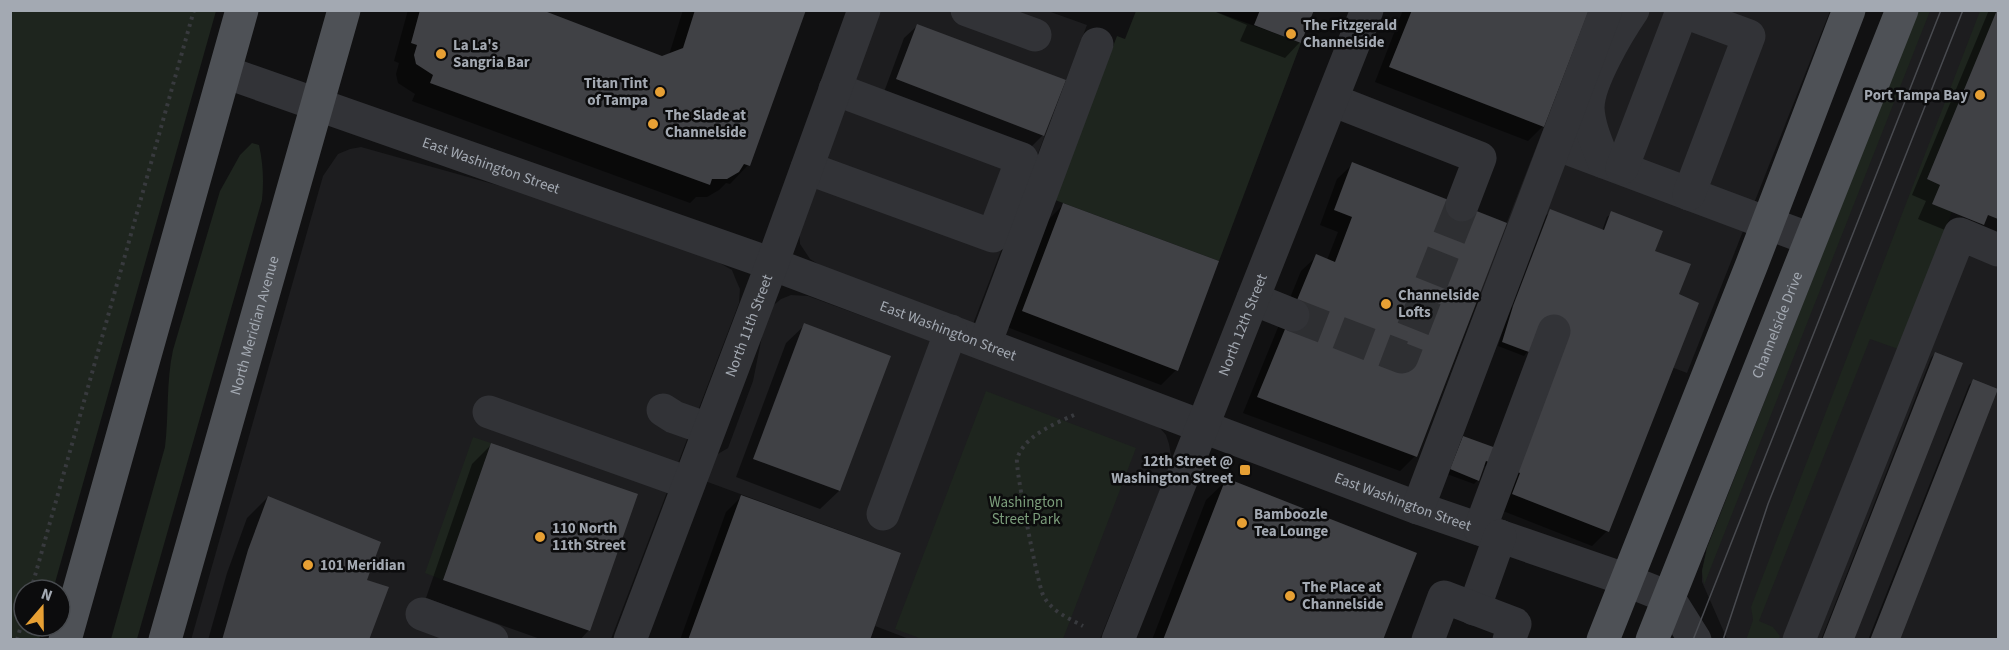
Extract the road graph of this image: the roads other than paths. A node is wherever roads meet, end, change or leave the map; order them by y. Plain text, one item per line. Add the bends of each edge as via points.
1 (242, 10) edge
2 (344, 10) edge
3 (864, 10) edge
4 (967, 10) edge
5 (1367, 10) edge
6 (1606, 10) edge
7 (1633, 10) edge
8 (1849, 10) edge
9 (1902, 10) edge
10 (1681, 11) edge
11 (1035, 35) dead end
12 (1097, 44) dead end
13 (225, 72) junction
14 (835, 89) junction
15 (1332, 100) junction
16 (317, 105) junction
17 (1556, 144) junction
18 (1613, 165) junction
19 (807, 168) junction
20 (1689, 194) junction
21 (1462, 205) tunnel mouth
22 (1767, 224) junction
23 (1810, 239) junction
24 (1998, 249) edge
25 (772, 264) junction
26 (1253, 299) junction
27 (1293, 315) tunnel mouth
28 (951, 331) junction
29 (1554, 331) dead end
30 (985, 344) junction
31 (663, 410) dead end
32 (489, 412) dead end
33 (1202, 426) junction
34 (708, 429) junction
35 (688, 483) junction
36 (1418, 508) junction
37 (884, 513) dead end
38 (1490, 533) junction
39 (1627, 580) junction
40 (1668, 597) junction
41 (1474, 609) junction
42 (422, 614) dead end
43 (65, 639) edge
44 (165, 639) edge
45 (492, 639) edge
46 (630, 639) edge
47 (1118, 639) edge
48 (1428, 639) edge
49 (1509, 639) edge
50 (1603, 639) edge
51 (1652, 639) edge
52 (1695, 639) edge
53 (1799, 639) edge

1 - 13 main road
2 - 16 main road, North Meridian Avenue
3 - 14 street, North 11th Street
4 - 11 street
5 - 15 street, North 12th Street
6 - 17 street
7 - 18 street via 1593,84 1588,106 1592,134
8 - 22 main road
9 - 23 main road, Channelside Drive
10 - 18 street
10 - 20 street via 1749,36
12 - 30 street
13 - 16 street, East Washington Street
13 - 43 main road
14 - 19 street, North 11th Street
14 - 19 street via 1022,159 993,236
15 - 21 street via 1480,158
15 - 26 street, North 12th Street
16 - 25 street, East Washington Street
16 - 44 main road, North Meridian Avenue
17 - 18 street
17 - 36 street
18 - 20 street
19 - 25 street, North 11th Street
20 - 22 street
22 - 23 street
22 - 39 main road
23 - 40 main road, Channelside Drive
24 - 53 street via 1960,234
25 - 28 street, East Washington Street
25 - 34 street, North 11th Street
26 - 27 street
26 - 33 street, North 12th Street
28 - 30 street, East Washington Street
28 - 37 street
29 - 38 street
30 - 33 street, East Washington Street
31 - 34 street
32 - 35 street
33 - 36 street, East Washington Street
33 - 47 street, North 12th Street
34 - 35 street, North 11th Street
35 - 46 street, North 11th Street
36 - 38 street, East Washington Street
38 - 39 street, East Washington Street
38 - 41 street
39 - 40 street, East Washington Street
39 - 50 main road
40 - 51 main road, Channelside Drive
40 - 52 street
41 - 48 street via 1444,597
41 - 49 street via 1515,624
42 - 45 street

